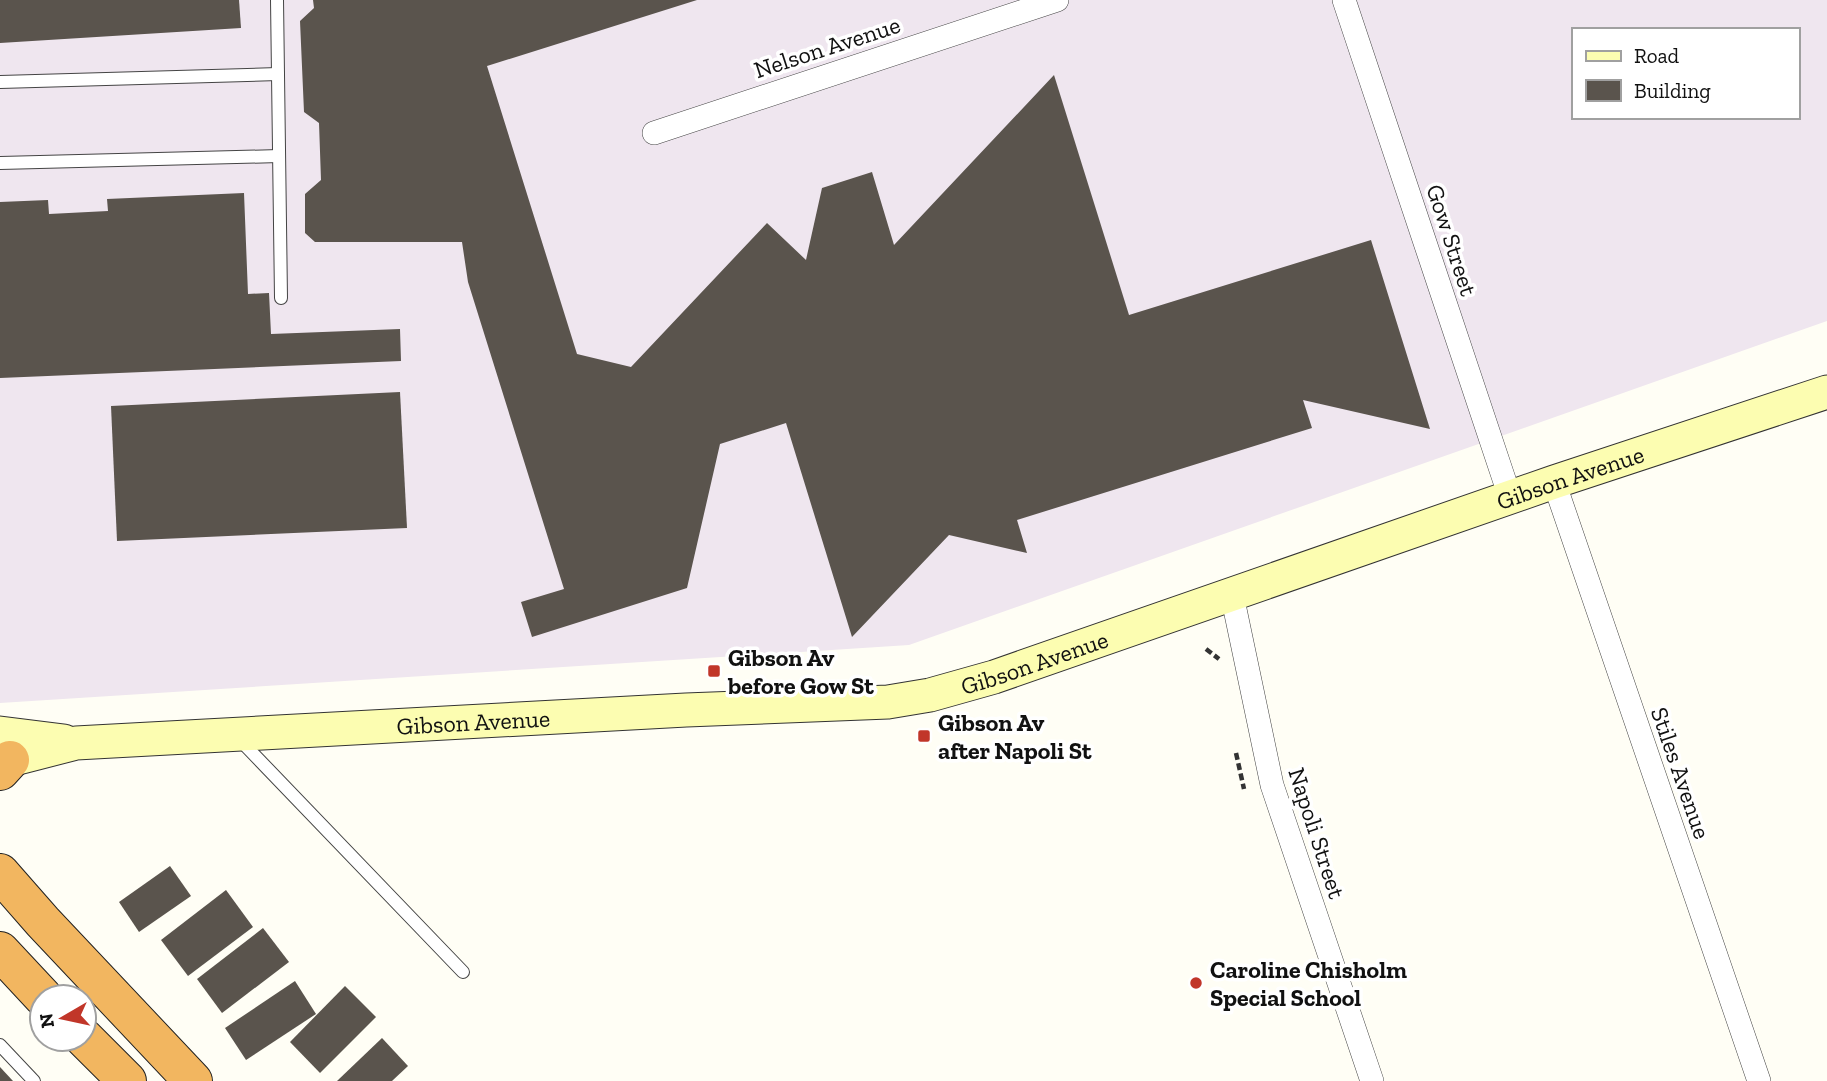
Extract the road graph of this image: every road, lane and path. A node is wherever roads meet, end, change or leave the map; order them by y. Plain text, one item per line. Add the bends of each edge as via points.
1 (277, 0) edge
2 (1058, 0) edge
3 (1344, 0) edge
4 (278, 74) junction
5 (0, 82) edge
6 (654, 133) dead end
7 (279, 156) junction
8 (0, 163) edge
9 (281, 298) dead end
10 (1827, 392) edge
11 (1553, 482) junction
12 (1510, 497) junction
13 (1232, 595) junction
14 (236, 735) junction
15 (2, 756) edge
16 (0, 873) edge
17 (8, 967) edge
18 (463, 972) dead end
19 (28, 984) edge
20 (0, 1045) edge
21 (98, 1052) edge
22 (34, 1081) edge
23 (127, 1081) edge
24 (194, 1081) edge
25 (1372, 1081) edge
26 (1759, 1081) edge

1 - 4 lane
2 - 6 street, Nelson Avenue
3 - 12 street, Gow Street
4 - 5 lane
4 - 7 lane
7 - 8 lane
7 - 9 lane
10 - 11 main road, Gibson Avenue
11 - 12 main road, Gibson Avenue
11 - 26 street, Stiles Avenue
12 - 13 main road, Gibson Avenue
13 - 14 main road, Gibson Avenue via 994,677 910,699
13 - 25 street, Napoli Street via 1272,785
14 - 15 main road, Gibson Avenue via 76,743
14 - 18 lane
16 - 24 highway
17 - 19 highway
20 - 22 lane
21 - 23 highway

